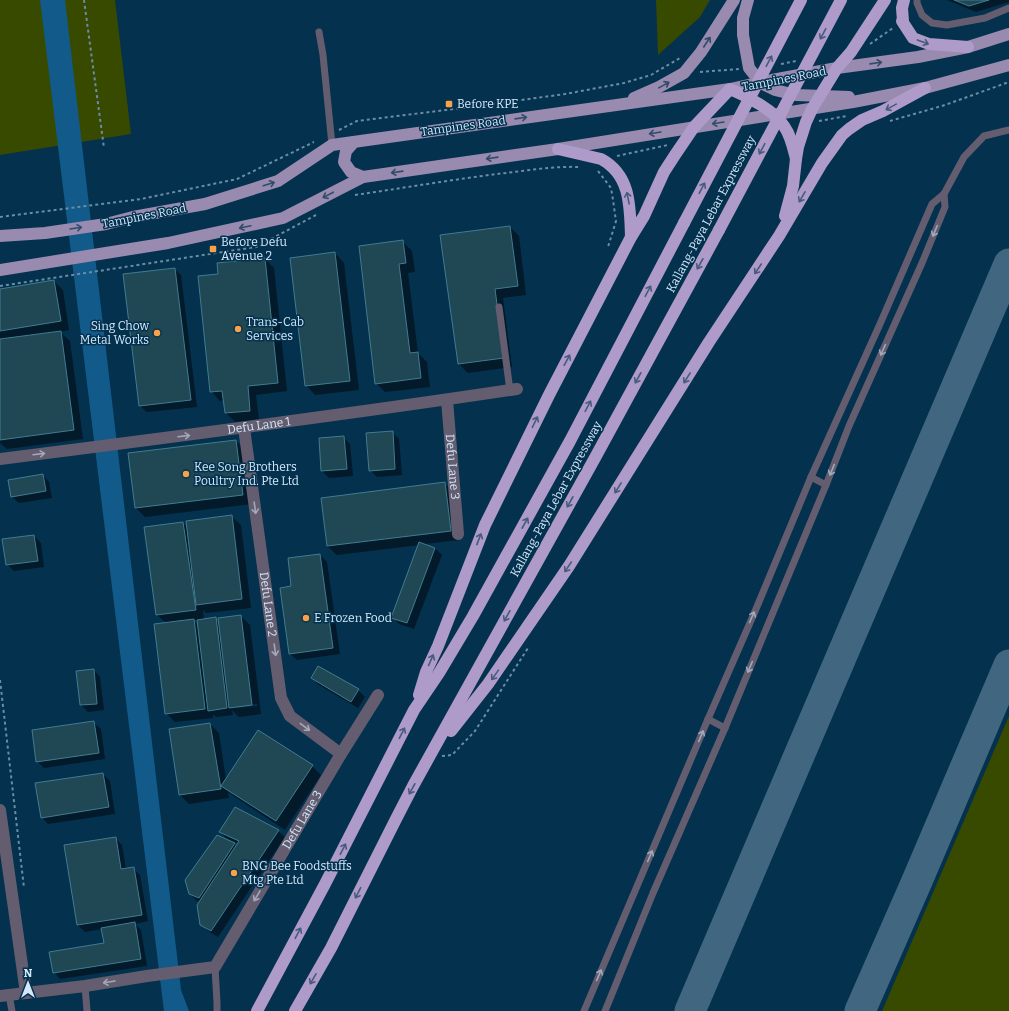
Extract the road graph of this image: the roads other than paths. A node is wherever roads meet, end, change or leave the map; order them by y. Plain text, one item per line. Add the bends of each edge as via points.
1 (734, 0) edge
2 (748, 0) edge
3 (801, 0) edge
4 (841, 0) edge
5 (885, 0) edge
6 (904, 0) edge
7 (918, 0) edge
8 (1009, 8) edge
9 (319, 32) dead end
10 (1009, 34) edge
11 (968, 47) junction
12 (1009, 65) edge
13 (837, 68) junction
14 (762, 83) junction
15 (925, 88) junction
16 (730, 89) junction
17 (820, 96) junction
18 (874, 98) junction
19 (617, 104) junction
20 (812, 109) junction
21 (772, 114) junction
22 (694, 127) junction
23 (1009, 130) edge
24 (354, 142) junction
25 (332, 145) junction
26 (558, 149) junction
27 (796, 159) junction
28 (363, 177) junction
29 (944, 194) junction
30 (0, 236) edge
31 (779, 236) junction
32 (631, 237) junction
33 (909, 257) junction
34 (922, 262) junction
35 (0, 270) edge
36 (499, 307) dead end
37 (514, 390) joint
38 (447, 400) junction
39 (244, 428) junction
40 (0, 459) edge
41 (811, 477) junction
42 (826, 485) junction
43 (458, 534) dead end
44 (378, 695) dead end
45 (414, 710) junction
46 (708, 719) junction
47 (724, 728) junction
48 (341, 754) junction
49 (430, 757) junction
50 (0, 810) edge
51 (215, 967) junction
52 (85, 986) junction
53 (26, 993) junction
54 (5, 995) edge
55 (12, 1011) edge
56 (87, 1011) edge
57 (217, 1011) edge
58 (257, 1011) edge
59 (295, 1011) edge
60 (584, 1011) edge
61 (605, 1011) edge

19 -> 1 main road via 660,87 684,73 701,52
2 - 14 main road via 743,18 743,35 749,68
45 -> 3 highway, Kallang-Paya Lebar Expressway, bridge via 474,616 570,441
4 -> 49 highway, Kallang-Paya Lebar Expressway, bridge via 715,237
5 - 13 highway via 851,52
6 -> 11 highway via 902,21 913,38 929,44
7 - 8 lane via 922,15 932,23 948,25 985,18
9 - 25 lane
10 - 11 main road, Tampines Road
13 -> 11 main road, Tampines Road
12 - 15 main road
13 - 14 main road, Tampines Road
13 - 17 highway
14 - 16 main road, Tampines Road
14 - 17 main road via 775,90 796,95
15 - 18 main road
15 -> 31 highway via 862,120 842,135 822,163
16 - 19 main road, Tampines Road
16 - 21 highway via 744,95
16 - 22 highway
17 - 18 main road
17 - 20 highway
18 - 20 main road
24 -> 19 main road, Tampines Road
20 - 21 main road
20 - 27 highway
21 -> 22 main road
21 - 27 highway via 787,130
22 -> 26 main road
22 - 32 highway via 664,172 644,216
23 - 29 lane via 984,136 964,157
24 - 25 main road, Tampines Road
24 - 28 main road via 346,151 344,162 351,172
30 -> 25 main road, Tampines Road via 45,233 106,224 205,204 278,181
26 -> 28 main road
32 -> 26 highway via 626,188 617,172 600,159
27 - 31 highway via 793,186
28 -> 35 main road via 283,218 168,243
29 - 33 lane via 932,204
29 -> 34 lane via 945,207
31 -> 49 highway via 709,342 569,566 488,684
45 -> 32 highway via 426,672 485,525
33 - 34 lane
33 - 41 lane
34 -> 42 lane
36 - 37 lane
37 - 38 street, Defu Lane 1
38 - 39 street, Defu Lane 1
38 - 43 street, Defu Lane 3
40 -> 39 street, Defu Lane 1
39 -> 48 street, Defu Lane 2 via 281,698 290,716
41 - 42 lane
46 -> 41 lane
42 -> 47 lane
44 - 48 street, Defu Lane 3
58 -> 45 highway, Kallang-Paya Lebar Expressway
46 - 47 lane
60 -> 46 lane
47 - 61 lane
48 -> 51 street, Defu Lane 3
49 -> 59 highway, Kallang-Paya Lebar Expressway via 331,948
50 - 53 street
51 -> 52 street
51 - 57 lane
52 - 53 street
52 - 56 lane
53 - 54 street
54 - 55 lane

